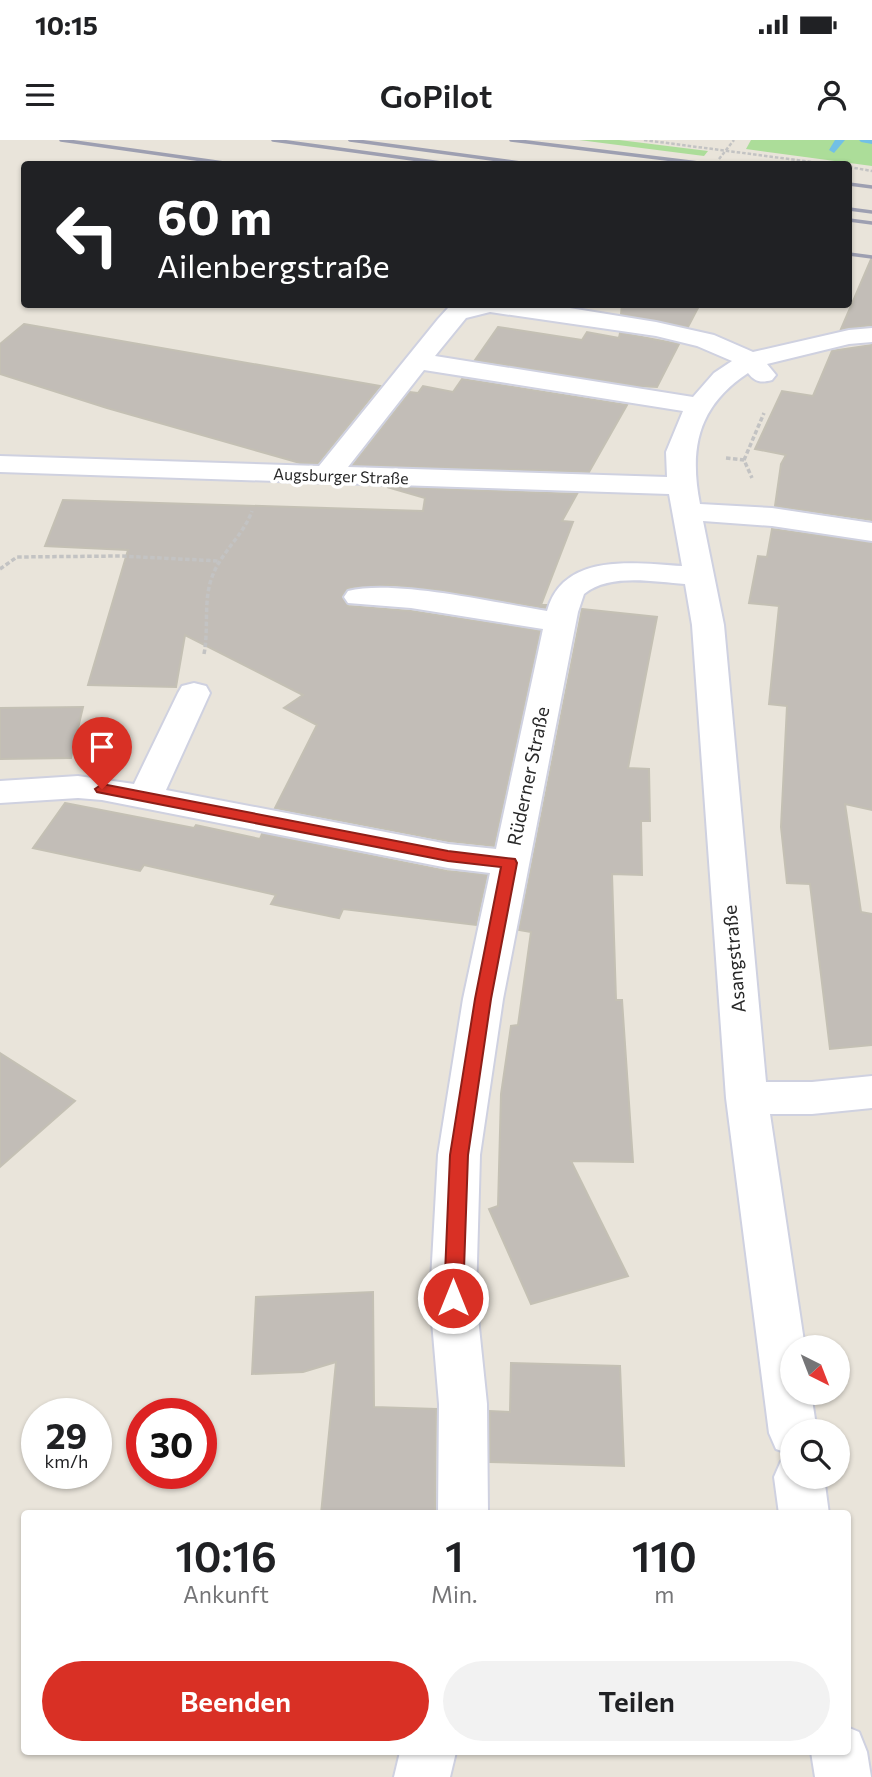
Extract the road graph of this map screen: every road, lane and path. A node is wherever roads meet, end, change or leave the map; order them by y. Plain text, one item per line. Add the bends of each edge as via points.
1 (644, 140) edge
2 (734, 140) edge
3 (727, 151) junction
4 (719, 159) dead end
5 (804, 161) edge
6 (852, 168) edge
7 (872, 171) edge
8 (478, 308) edge
9 (520, 308) edge
10 (872, 335) edge
11 (418, 361) junction
12 (832, 366) dead end
13 (766, 371) junction
14 (696, 412) junction
15 (744, 460) dead end
16 (0, 464) edge
17 (326, 476) junction
18 (686, 499) junction
19 (247, 530) dead end
20 (872, 532) edge
21 (221, 561) junction
22 (0, 569) edge
23 (700, 576) junction
24 (359, 597) dead end
25 (560, 622) junction
26 (194, 693) joint
27 (0, 792) edge
28 (145, 798) junction
29 (510, 863) junction
30 (872, 1092) edge
31 (747, 1098) junction
32 (791, 1419) edge
33 (801, 1489) edge
34 (463, 1510) edge
35 (803, 1510) edge
36 (427, 1755) edge
37 (840, 1755) edge
38 (422, 1777) edge
39 (844, 1777) edge

1 - 3 path
2 - 3 path
3 - 4 path
3 - 5 path
6 - 7 path
8 - 11 street via 457,313
9 - 13 street via 705,340
10 - 13 street via 835,340
11 - 14 street
11 - 17 street
12 - 13 street
13 - 14 street
13 - 15 path
14 - 18 street, Asangstraße via 680,452
16 - 17 street, Augsburger Straße
17 - 18 street, Augsburger Straße
18 - 20 street, Augsburger Straße
18 - 23 street, Asangstraße
19 - 21 path
21 - 22 path via 17,556
21 - 26 path via 212,579 206,647
23 - 25 street, Rüderner Straße via 616,573 585,578 567,596
23 - 31 street, Asangstraße via 712,667
24 - 25 street via 411,599
25 - 29 street, Rüderner Straße
26 - 28 street
27 - 28 street via 89,787
28 - 29 street via 448,856
29 - 34 street, Rüderner Straße via 473,1059 455,1196 453,1298 463,1404
30 - 31 street
31 - 32 street, Asangstraße
33 - 35 street
36 - 38 street
37 - 39 street

